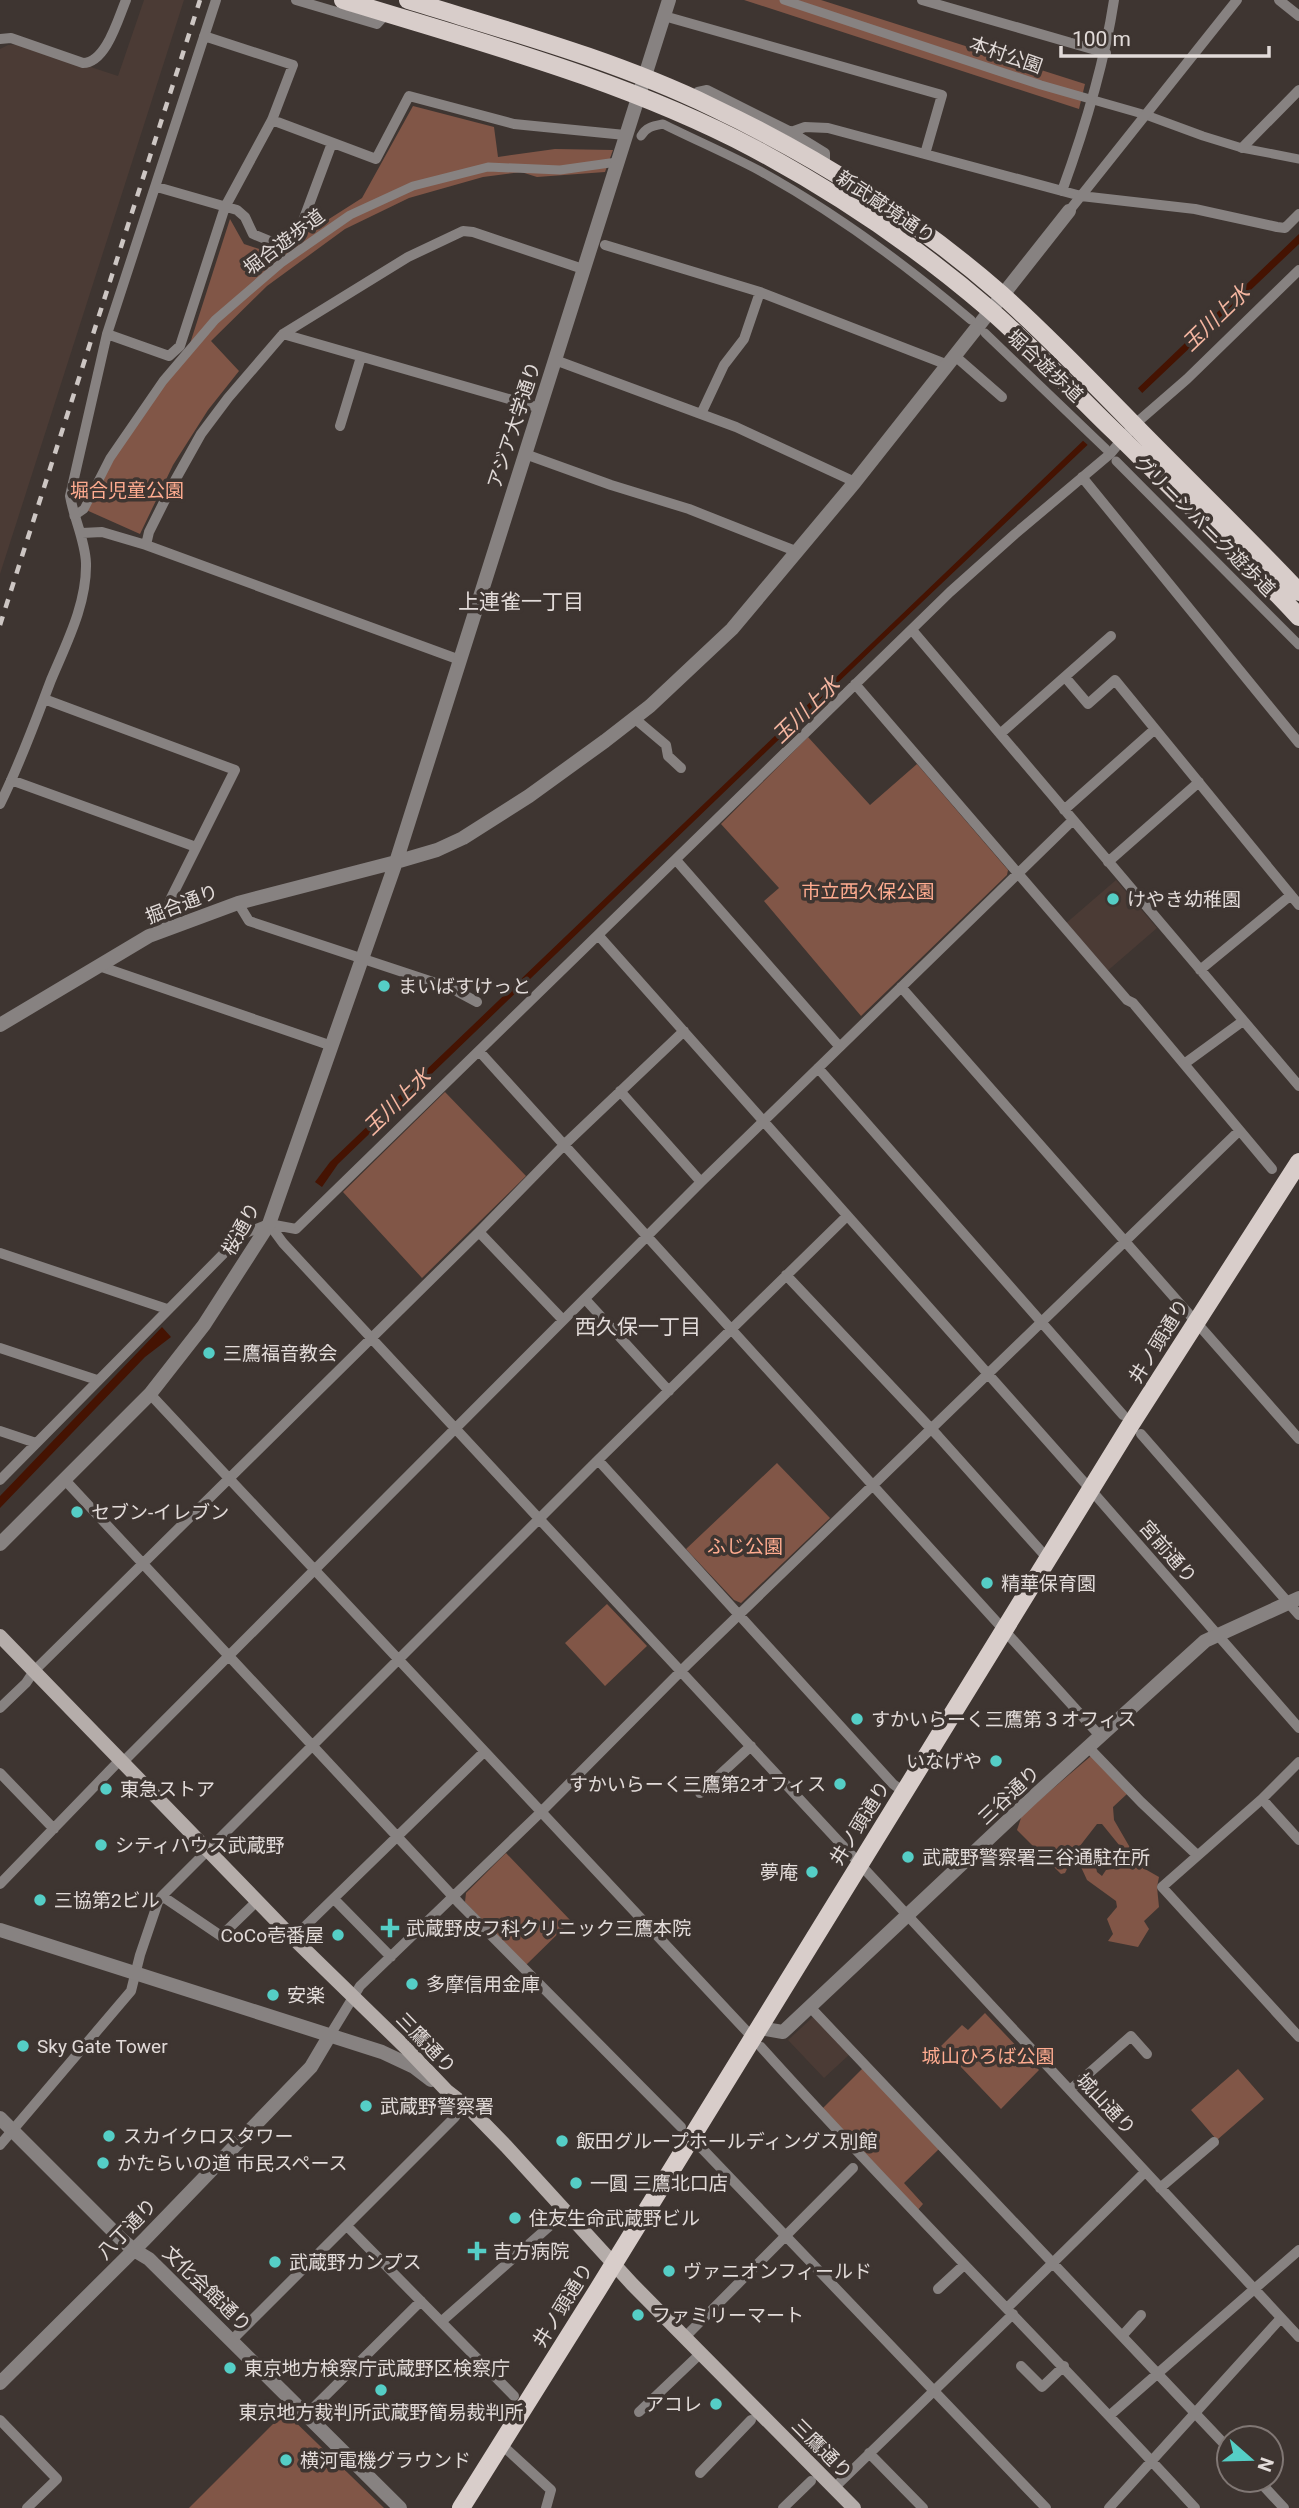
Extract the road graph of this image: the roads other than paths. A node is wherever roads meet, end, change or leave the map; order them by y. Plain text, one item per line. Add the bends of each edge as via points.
1 (126, 0) edge
2 (216, 0) edge
3 (296, 0) edge
4 (342, 0) edge
5 (408, 0) edge
6 (669, 0) edge
7 (784, 0) edge
8 (922, 0) edge
9 (1114, 0) edge
10 (1237, 0) edge
11 (1279, 0) edge
12 (936, 2) edge
13 (387, 13) junction
14 (664, 16) junction
15 (1299, 16) edge
16 (204, 36) junction
17 (0, 39) edge
18 (1106, 53) junction
19 (644, 77) junction
20 (1299, 90) edge
21 (639, 95) junction
22 (694, 99) junction
23 (1093, 100) junction
24 (1146, 115) junction
25 (272, 120) junction
26 (791, 132) junction
27 (625, 135) junction
28 (641, 136) dead end
29 (332, 142) junction
30 (1242, 148) junction
31 (925, 154) junction
32 (1299, 159) edge
33 (617, 162) junction
34 (822, 166) junction
35 (157, 187) junction
36 (1062, 191) junction
37 (1082, 196) junction
38 (225, 207) junction
39 (1069, 211) joint
40 (1299, 214) edge
41 (605, 245) dead end
42 (583, 269) junction
43 (1299, 270) edge
44 (760, 292) junction
45 (1001, 295) junction
46 (989, 310) junction
47 (971, 320) dead end
48 (985, 333) dead end
49 (107, 334) junction
50 (283, 334) junction
51 (361, 358) junction
52 (555, 359) junction
53 (951, 360) junction
54 (1002, 397) dead end
55 (540, 408) junction
56 (701, 414) junction
57 (1088, 418) junction
58 (1133, 424) junction
59 (340, 426) dead end
60 (1121, 438) junction
61 (1106, 449) dead end
62 (525, 454) junction
63 (1116, 461) dead end
64 (1082, 477) junction
65 (855, 482) junction
66 (74, 516) junction
67 (82, 533) junction
68 (146, 545) junction
69 (798, 552) junction
70 (1299, 592) edge
71 (1299, 617) edge
72 (912, 630) junction
73 (1111, 636) dead end
74 (1299, 645) edge
75 (460, 660) junction
76 (1065, 677) junction
77 (855, 684) junction
78 (44, 699) junction
79 (634, 718) junction
80 (1155, 729) junction
81 (1000, 734) junction
82 (1299, 743) edge
83 (681, 768) dead end
84 (11, 780) junction
85 (1199, 782) junction
86 (0, 804) edge
87 (1064, 810) junction
88 (1073, 820) junction
89 (196, 847) junction
90 (676, 860) junction
91 (396, 862) junction
92 (1108, 862) junction
93 (1017, 874) junction
94 (1291, 895) junction
95 (238, 904) junction
96 (1299, 905) edge
97 (164, 932) junction
98 (599, 936) junction
99 (363, 957) junction
100 (99, 966) junction
101 (1200, 970) junction
102 (901, 987) junction
103 (477, 1002) dead end
104 (1243, 1021) junction
105 (0, 1025) edge
106 (684, 1031) junction
107 (332, 1046) junction
108 (839, 1046) junction
109 (480, 1051) junction
110 (1184, 1064) junction
111 (818, 1068) junction
112 (1299, 1086) edge
113 (620, 1091) junction
114 (763, 1121) junction
115 (1239, 1131) junction
116 (565, 1144) junction
117 (1299, 1162) edge
118 (1272, 1169) dead end
119 (701, 1182) junction
120 (847, 1216) junction
121 (270, 1224) junction
122 (479, 1232) junction
123 (648, 1237) junction
124 (1124, 1242) junction
125 (0, 1253) edge
126 (786, 1275) junction
127 (585, 1298) junction
128 (167, 1310) junction
129 (563, 1321) junction
130 (1041, 1322) junction
131 (1196, 1322) junction
132 (731, 1329) junction
133 (371, 1337) junction
134 (0, 1348) edge
135 (989, 1375) junction
136 (97, 1380) junction
137 (669, 1391) junction
138 (150, 1394) junction
139 (1123, 1415) dead end
140 (932, 1429) junction
141 (456, 1430) junction
142 (0, 1431) edge
143 (1141, 1434) dead end
144 (1299, 1439) edge
145 (36, 1443) junction
146 (598, 1461) junction
147 (64, 1479) junction
148 (0, 1480) edge
149 (228, 1480) junction
150 (873, 1485) junction
151 (1091, 1490) junction
152 (539, 1519) junction
153 (0, 1544) edge
154 (1048, 1559) junction
155 (144, 1563) junction
156 (314, 1571) junction
157 (1294, 1601) edge
158 (739, 1615) junction
159 (1299, 1615) edge
160 (1004, 1631) junction
161 (0, 1636) edge
162 (1218, 1636) junction
163 (229, 1656) junction
164 (398, 1661) junction
165 (34, 1671) junction
166 (681, 1671) junction
167 (0, 1708) edge
168 (1299, 1728) edge
169 (1101, 1737) junction
170 (314, 1746) junction
171 (751, 1746) junction
172 (1089, 1748) junction
173 (484, 1752) junction
174 (120, 1762) junction
175 (1299, 1762) edge
176 (0, 1773) edge
177 (904, 1792) junction
178 (700, 1793) dead end
179 (1262, 1799) junction
180 (540, 1813) junction
181 (54, 1829) junction
182 (398, 1836) junction
183 (1299, 1840) edge
184 (208, 1850) junction
185 (1197, 1855) junction
186 (859, 1862) junction
187 (0, 1884) edge
188 (162, 1896) junction
189 (453, 1896) junction
190 (334, 1899) junction
191 (257, 1901) junction
192 (908, 1916) junction
193 (0, 1930) edge
194 (293, 1938) junction
195 (391, 1957) junction
196 (135, 1974) junction
197 (353, 1997) junction
198 (810, 2007) junction
199 (1141, 2027) dead end
200 (330, 2035) junction
201 (1131, 2036) junction
202 (758, 2037) junction
203 (1299, 2038) edge
204 (1147, 2054) dead end
205 (447, 2091) junction
206 (1070, 2091) junction
207 (455, 2117) dead end
208 (0, 2118) edge
209 (13, 2132) junction
210 (686, 2132) junction
211 (1214, 2142) dead end
212 (0, 2145) edge
213 (853, 2168) dead end
214 (1145, 2172) junction
215 (1160, 2188) junction
216 (553, 2223) dead end
217 (347, 2226) junction
218 (784, 2236) junction
219 (134, 2250) junction
220 (1299, 2250) edge
221 (1052, 2261) junction
222 (614, 2263) junction
223 (964, 2265) junction
224 (938, 2289) dead end
225 (1254, 2289) junction
226 (421, 2301) junction
227 (1010, 2311) junction
228 (1141, 2315) dead end
229 (1281, 2318) junction
230 (442, 2321) junction
231 (1122, 2336) junction
232 (685, 2337) junction
233 (1299, 2337) edge
234 (232, 2340) junction
235 (701, 2353) junction
236 (1021, 2366) dead end
237 (1064, 2366) junction
238 (1157, 2374) junction
239 (0, 2383) edge
240 (934, 2392) junction
241 (514, 2396) dead end
242 (639, 2412) dead end
243 (1195, 2413) junction
244 (307, 2414) junction
245 (1109, 2416) junction
246 (751, 2420) dead end
247 (1, 2425) edge
248 (1215, 2434) edge
249 (501, 2444) junction
250 (869, 2453) junction
251 (1151, 2460) junction
252 (700, 2473) dead end
253 (811, 2482) dead end
254 (834, 2488) junction
255 (1271, 2494) edge
256 (27, 2508) edge
257 (400, 2508) edge
258 (461, 2508) edge
259 (546, 2508) edge
260 (783, 2508) edge
261 (854, 2508) edge
262 (923, 2508) edge
263 (1046, 2508) edge
264 (1109, 2508) edge
265 (1195, 2508) edge
266 (1284, 2508) edge

1 - 17 street via 100,56 89,63 11,38
2 - 16 street
3 - 13 street via 377,24
4 - 13 main road, 新武蔵境通り
5 - 19 main road, 新武蔵境通り
6 - 14 street, アジア大学通り
7 - 23 street, 本村公園
8 - 12 street
9 - 18 street
10 - 24 street
11 - 15 street
12 - 18 street
13 - 21 main road, 新武蔵境通り
14 - 19 street, アジア大学通り
14 - 31 street via 943,95
16 - 25 street via 293,65
16 - 35 street
18 - 23 street
19 - 21 street, アジア大学通り
19 - 22 main road, 新武蔵境通り
20 - 30 street
21 - 27 street, アジア大学通り
21 - 46 main road, 新武蔵境通り via 729,136 808,180 896,237
22 - 26 street via 707,90
22 - 34 main road, 新武蔵境通り
23 - 24 street, 本村公園
23 - 36 street
24 - 30 street, 本村公園
24 - 37 street
25 - 29 street
25 - 38 street
26 - 31 street via 828,128
26 - 34 street via 825,153
27 - 29 street via 514,124 409,96 376,159
27 - 33 street, アジア大学通り
28 - 47 street via 652,126 663,124 760,171 915,272
29 - 38 street via 297,237 282,246 253,234 245,217
30 - 32 street, 本村公園
31 - 36 street
33 - 42 street, アジア大学通り
33 - 66 street, 堀合遊歩道 via 560,170 488,167 413,186 350,215 281,263 215,320 163,381 110,458 84,509
34 - 45 main road, 新武蔵境通り via 928,237
35 - 38 street
35 - 49 street
36 - 37 street
37 - 39 street
37 - 40 street via 1195,209 1277,228 1284,228
38 - 49 street via 180,346 169,356
39 - 45 street, 掘合通り
41 - 44 street
42 - 50 street via 463,231 408,257
42 - 52 street, アジア大学通り
43 - 58 street via 1187,379
44 - 53 street
44 - 56 street via 744,340 724,365
45 - 46 street, 掘合通り
45 - 58 main road, 新武蔵境通り
46 - 53 street, 掘合通り
46 - 57 main road, 新武蔵境通り
48 - 57 street, 堀合遊歩道
49 - 66 street via 70,496
50 - 51 street
50 - 68 street via 201,434
51 - 55 street
51 - 59 street
52 - 55 street, アジア大学通り
52 - 56 street
53 - 54 street
53 - 65 street, 掘合通り
55 - 62 street, アジア大学通り
56 - 65 street
57 - 60 main road, 新武蔵境通り
57 - 61 street, 堀合遊歩道
58 - 60 street
58 - 70 main road, 新武蔵境通り
60 - 64 street via 1110,454
60 - 71 main road, 新武蔵境通り
62 - 69 street via 689,509
62 - 75 street, アジア大学通り
63 - 74 street, グリーンパーク遊歩道
64 - 72 street
64 - 82 street
65 - 69 street, 掘合通り
66 - 67 street
67 - 68 street via 102,532
67 - 78 street via 85,589
68 - 75 street
69 - 79 street, 掘合通り via 732,629
72 - 77 street
72 - 81 street
73 - 76 street
75 - 91 street, アジア大学通り
76 - 80 street via 1088,704 1115,680
76 - 81 street
77 - 90 street
77 - 93 street
78 - 84 street
78 - 89 street via 235,770
79 - 83 street via 666,745 668,756
79 - 91 street, 掘合通り via 529,796 463,838
80 - 85 street
80 - 87 street
81 - 87 street
84 - 86 street
84 - 89 street
85 - 92 street
85 - 94 street
87 - 88 street
88 - 92 street
88 - 93 street
89 - 97 street via 171,898
90 - 98 street
90 - 108 street
91 - 95 street, 掘合通り
91 - 99 street, 桜通り
92 - 101 street
93 - 102 street
93 - 110 street
94 - 96 street
94 - 101 street
95 - 97 street, 掘合通り
95 - 99 street via 249,921
97 - 100 street, 掘合通り
98 - 106 street, 宮前通り
98 - 109 street
99 - 103 street
99 - 107 street, 桜通り
100 - 105 street, 掘合通り
100 - 107 street
101 - 104 street
102 - 108 street
102 - 124 street
104 - 110 street
104 - 112 street
106 - 113 street
106 - 114 street, 宮前通り
107 - 121 street, 桜通り
108 - 111 street
109 - 116 street
109 - 121 street via 296,1229
110 - 115 street
111 - 114 street
111 - 130 street
113 - 116 street
113 - 119 street
114 - 119 street
114 - 120 street, 宮前通り
115 - 118 street
115 - 124 street
116 - 122 street
116 - 123 street
117 - 131 main road, 井ノ頭通り
119 - 123 street
120 - 126 street
120 - 135 street, 宮前通り
121 - 128 street via 243,1234
121 - 133 street, 城山通り
121 - 138 street, 桜通り via 204,1325
122 - 129 street
122 - 133 street
123 - 127 street
123 - 132 street
124 - 130 street
124 - 131 street
125 - 128 street
126 - 132 street
126 - 140 street
127 - 129 street
127 - 137 street
128 - 136 street
129 - 141 street
130 - 135 street
130 - 139 street
131 - 144 street
131 - 151 main road, 井ノ頭通り
132 - 137 street
132 - 150 street
133 - 141 street, 城山通り
133 - 149 street
134 - 136 street
135 - 140 street
135 - 151 street, 宮前通り
136 - 145 street
137 - 146 street
138 - 147 street, 桜通り
138 - 149 street
140 - 150 street
140 - 154 street
141 - 152 street, 城山通り
141 - 156 street
142 - 145 street
143 - 157 street
145 - 148 street
146 - 152 street
146 - 158 street
147 - 153 street, 桜通り
147 - 155 street
149 - 155 street
149 - 156 street
150 - 158 street
150 - 160 street
151 - 154 main road, 井ノ頭通り
151 - 162 street, 宮前通り
152 - 164 street
152 - 166 street, 城山通り
154 - 160 main road, 井ノ頭通り
155 - 163 street
155 - 165 street
156 - 163 street
156 - 164 street
157 - 159 street
157 - 162 street, 三谷通り
158 - 166 street
158 - 177 street
160 - 169 street
160 - 177 main road, 井ノ頭通り
161 - 165 main road, 三鷹通り
162 - 168 street, 宮前通り
162 - 169 street, 三谷通り via 1205,1641
163 - 170 street
163 - 174 street
164 - 170 street
164 - 173 street
165 - 167 street
165 - 174 main road, 三鷹通り
166 - 171 street, 城山通り
166 - 180 street
169 - 172 street, 三谷通り
170 - 182 street
170 - 184 street
171 - 178 street
171 - 186 street, 城山通り
172 - 185 street
172 - 192 street, 三谷通り
173 - 180 street
173 - 182 street
174 - 181 street
174 - 184 main road, 三鷹通り
175 - 179 street
176 - 181 street
177 - 186 main road, 井ノ頭通り
179 - 183 street
179 - 185 street
180 - 189 street
180 - 202 street
181 - 187 street
182 - 189 street
182 - 190 street
184 - 188 street
184 - 191 main road, 三鷹通り
185 - 203 street via 1162,1887
186 - 192 street, 城山通り
186 - 202 main road, 井ノ頭通り
188 - 191 street via 221,1937
188 - 196 street
189 - 195 street
189 - 210 street
190 - 194 street
190 - 195 street
191 - 194 main road, 三鷹通り
192 - 198 street, 三谷通り
192 - 206 street, 城山通り
193 - 196 street
194 - 197 main road, 三鷹通り
195 - 197 street
196 - 200 street
196 - 209 street via 131,1991
197 - 200 street
197 - 205 main road, 三鷹通り
198 - 202 street, 三谷通り via 783,2032
198 - 221 street
199 - 201 street
200 - 205 street via 414,2067
200 - 219 street, 八丁通り via 311,2067
201 - 204 street
201 - 206 street
202 - 210 main road, 井ノ頭通り
202 - 223 street via 865,2162
205 - 222 main road, 三鷹通り via 506,2146
206 - 214 street, 城山通り
207 - 217 street
208 - 209 street, 文化会館通り
209 - 212 street
209 - 219 street, 文化会館通り
210 - 218 street
210 - 222 main road, 井ノ頭通り
211 - 215 street
213 - 218 street
214 - 215 street, 城山通り
214 - 221 street
215 - 225 street, 城山通り
216 - 230 street
217 - 226 street
217 - 234 street
218 - 232 street
218 - 240 street
219 - 234 street, 文化会館通り via 149,2259
219 - 239 street, 八丁通り
220 - 225 street
221 - 227 street
221 - 231 street
222 - 232 main road, 三鷹通り
222 - 249 main road, 井ノ頭通り
223 - 224 street
223 - 227 street
225 - 229 street, 城山通り
225 - 238 street
226 - 230 street
226 - 244 street
227 - 237 street
227 - 240 street
228 - 231 street
229 - 233 street, 城山通り
229 - 243 street
230 - 241 street
231 - 238 street
232 - 235 main road, 三鷹通り
234 - 244 street, 文化会館通り
235 - 242 street
235 - 254 main road, 三鷹通り
236 - 237 street via 1042,2387
237 - 245 street
238 - 243 street
238 - 245 street
240 - 250 street
240 - 263 street
243 - 248 street
243 - 251 street
244 - 257 street, 文化会館通り
245 - 251 street
246 - 252 street
247 - 256 street via 57,2479
249 - 258 main road, 井ノ頭通り
249 - 259 street via 551,2490
250 - 254 street
250 - 262 street
251 - 264 street
251 - 265 street
253 - 260 street
254 - 261 main road, 三鷹通り
255 - 266 street

